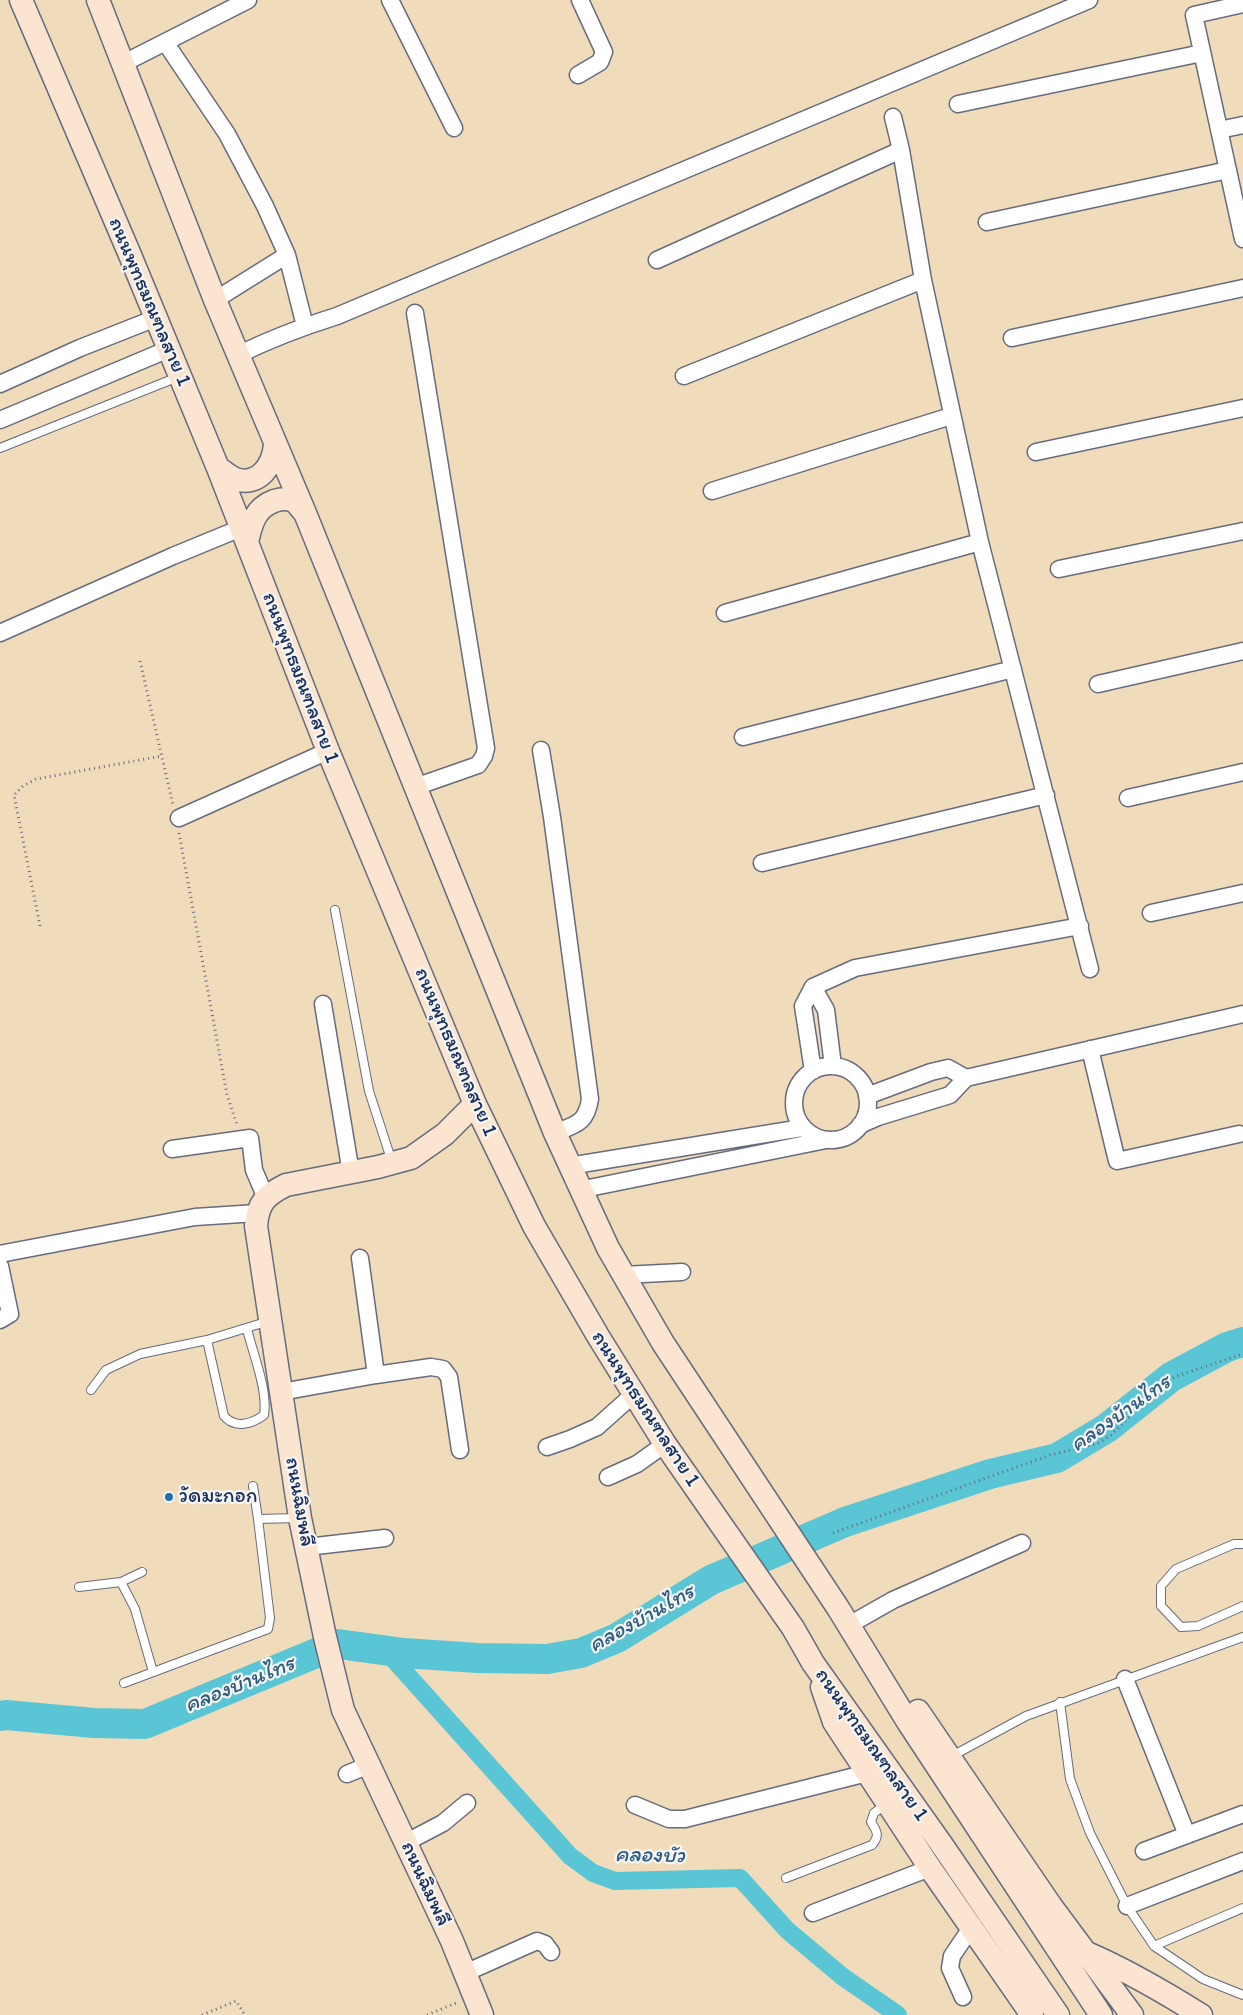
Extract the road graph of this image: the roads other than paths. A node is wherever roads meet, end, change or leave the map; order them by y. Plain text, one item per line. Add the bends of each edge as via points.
1 (21, 0) edge
2 (98, 0) edge
3 (248, 0) edge
4 (390, 0) edge
5 (580, 0) edge
6 (1089, 0) edge
7 (1243, 4) edge
8 (165, 42) junction
9 (1202, 53) junction
10 (124, 63) junction
11 (578, 75) dead end
12 (958, 104) dead end
13 (893, 117) dead end
14 (1243, 125) edge
15 (454, 128) dead end
16 (1219, 130) junction
17 (901, 150) junction
18 (1228, 170) junction
19 (987, 222) dead end
20 (1243, 239) edge
21 (287, 255) junction
22 (657, 260) dead end
23 (923, 280) junction
24 (1243, 288) edge
25 (215, 300) junction
26 (415, 313) dead end
27 (156, 318) junction
28 (305, 326) junction
29 (1012, 338) dead end
30 (168, 349) junction
31 (238, 355) junction
32 (180, 376) junction
33 (684, 376) dead end
34 (0, 384) edge
35 (1243, 408) edge
36 (951, 416) junction
37 (0, 420) edge
38 (275, 445) junction
39 (0, 448) edge
40 (1036, 452) dead end
41 (218, 468) junction
42 (712, 491) dead end
43 (305, 513) junction
44 (1243, 531) edge
45 (244, 535) junction
46 (980, 542) junction
47 (1059, 569) dead end
48 (725, 613) dead end
49 (0, 633) edge
50 (1243, 651) edge
51 (1013, 669) junction
52 (1098, 684) dead end
53 (743, 737) dead end
54 (541, 750) dead end
55 (328, 751) junction
56 (1243, 772) edge
57 (415, 787) junction
58 (1046, 795) junction
59 (1128, 798) dead end
60 (176, 817) road end
61 (762, 863) dead end
62 (1243, 893) edge
63 (334, 910) dead end
64 (1151, 913) dead end
65 (1080, 926) junction
66 (1090, 969) dead end
67 (813, 987) junction
68 (323, 1004) dead end
69 (1243, 1014) edge
70 (1090, 1049) junction
71 (833, 1066) junction
72 (813, 1071) junction
73 (966, 1078) junction
74 (867, 1096) junction
75 (475, 1104) junction
76 (860, 1125) junction
77 (802, 1128) junction
78 (554, 1134) junction
79 (1239, 1134) dead end
80 (826, 1140) junction
81 (172, 1149) dead end
82 (392, 1164) junction
83 (569, 1166) junction
84 (351, 1173) junction
85 (579, 1190) junction
86 (261, 1206) junction
87 (0, 1254) edge
88 (360, 1258) dead end
89 (0, 1266) edge
90 (682, 1272) dead end
91 (622, 1275) junction
92 (0, 1320) edge
93 (270, 1320) junction
94 (247, 1329) junction
95 (208, 1340) junction
96 (376, 1375) junction
97 (91, 1390) dead end
98 (281, 1392) junction
99 (634, 1394) junction
100 (665, 1444) junction
101 (547, 1447) dead end
102 (460, 1450) dead end
103 (608, 1477) dead end
104 (253, 1486) dead end
105 (300, 1518) junction
106 (258, 1520) junction
107 (385, 1538) dead end
108 (1022, 1542) dead end
109 (1243, 1544) edge
110 (306, 1547) junction
111 (142, 1572) dead end
112 (121, 1582) junction
113 (79, 1587) dead end
114 (1243, 1606) edge
115 (849, 1624) junction
116 (1243, 1636) edge
117 (813, 1663) junction
118 (154, 1672) junction
119 (1125, 1679) junction
120 (124, 1683) dead end
121 (1060, 1702) junction
122 (950, 1757) junction
123 (369, 1765) junction
124 (347, 1774) dead end
125 (867, 1774) junction
126 (467, 1803) dead end
127 (887, 1804) junction
128 (635, 1805) dead end
129 (1243, 1814) edge
130 (1187, 1835) junction
131 (405, 1843) junction
132 (1144, 1851) dead end
133 (1243, 1861) edge
134 (930, 1868) junction
135 (786, 1878) dead end
136 (1127, 1906) junction
137 (1243, 1908) edge
138 (813, 1913) dead end
139 (971, 1928) junction
140 (1154, 1946) junction
141 (551, 1952) dead end
142 (1086, 1953) junction
143 (465, 1973) junction
144 (1243, 1995) edge
145 (963, 1997) dead end
146 (482, 2015) edge
147 (1032, 2015) edge
148 (1058, 2015) edge
149 (1101, 2015) edge
150 (1132, 2015) edge
151 (1201, 2015) edge

1 - 27 main road, ถนนพุทธมณฑลสาย 1
2 - 10 main road, ถนนพุทธมณฑลสาย 1
3 - 8 street
4 - 15 street
5 - 11 street via 604,52 600,62
6 - 28 street via 336,316
7 - 9 street via 1194,16
8 - 10 street
8 - 21 street via 227,134
9 - 12 street
9 - 16 street
10 - 25 main road, ถนนพุทธมณฑลสาย 1
13 - 17 street
14 - 16 street
16 - 18 street
17 - 22 street
17 - 23 street
18 - 19 street
18 - 20 street
21 - 25 street
21 - 28 street
23 - 33 street
23 - 36 street
24 - 29 street
25 - 31 main road, ถนนพุทธมณฑลสาย 1
26 - 57 street via 486,748 478,765
27 - 30 main road, ถนนพุทธมณฑลสาย 1
27 - 34 street
28 - 31 street
30 - 32 main road, ถนนพุทธมณฑลสาย 1
30 - 37 street
31 - 38 main road, ถนนพุทธมณฑลสาย 1
32 - 39 lane
32 - 41 main road, ถนนพุทธมณฑลสาย 1
35 - 40 street
36 - 42 street
36 - 46 street
38 - 41 main road via 270,466 254,478 234,478
38 - 43 main road, ถนนพุทธมณฑลสาย 1
41 - 45 main road, ถนนพุทธมณฑลสาย 1
43 - 45 main road via 294,501 286,499 266,504
43 - 57 main road, ถนนพุทธมณฑลสาย 1
44 - 47 street
45 - 49 street via 173,556
45 - 55 main road, ถนนพุทธมณฑลสาย 1
46 - 48 street
46 - 51 street
50 - 52 street
51 - 53 street
51 - 58 street
54 - 78 street via 590,1099 582,1120
55 - 60 street
55 - 75 main road, ถนนพุทธมณฑลสาย 1
56 - 59 street
57 - 78 main road, ถนนพุทธมณฑลสาย 1
58 - 61 street
58 - 65 street
62 - 64 street
63 - 82 lane via 369,1091
65 - 66 street
65 - 67 street via 855,968
67 - 71 street via 826,1010
67 - 72 street via 803,1006
68 - 84 street
69 - 70 street
70 - 73 street
70 - 79 street via 1117,1161
71 - 72 street
71 - 74 street via 856,1076
72 - 77 street via 800,1081 795,1093 796,1117
73 - 74 street via 948,1068
73 - 76 street via 950,1095
74 - 76 street via 868,1106
75 - 82 main road via 422,1151
75 - 99 main road, ถนนพุทธมณฑลสาย 1 via 534,1226
76 - 80 street via 845,1137
77 - 80 street
77 - 83 street
78 - 83 main road, ถนนพุทธมณฑลสาย 1
80 - 85 street
81 - 86 street via 250,1138
82 - 84 main road
83 - 85 main road, ถนนพุทธมณฑลสาย 1
84 - 86 main road via 286,1185 274,1191
85 - 91 main road, ถนนพุทธมณฑลสาย 1
86 - 87 street
86 - 93 main road, ถนนฉิมพลี via 256,1226
88 - 96 street
89 - 92 street via 10,1314
90 - 91 street
91 - 115 main road, ถนนพุทธมณฑลสาย 1
93 - 94 lane
93 - 98 main road, ถนนฉิมพลี
94 - 95 lane
94 - 95 lane via 265,1410 258,1419 236,1425 224,1416
95 - 97 lane via 140,1354 106,1370
96 - 98 street
96 - 102 street via 431,1367 443,1369 449,1377
98 - 105 main road, ถนนฉิมพลี
99 - 100 main road, ถนนพุทธมณฑลสาย 1
99 - 101 street via 597,1427
100 - 103 street via 637,1464
100 - 117 main road, ถนนพุทธมณฑลสาย 1 via 793,1628
104 - 106 lane
105 - 106 lane
105 - 110 main road, ถนนฉิมพลี
106 - 118 lane via 270,1618 268,1629
107 - 110 street
108 - 115 street via 893,1600
109 - 114 lane via 1234,1544 1176,1569 1161,1586 1161,1606 1181,1627 1198,1626
110 - 123 main road, ถนนฉิมพลี via 343,1710
111 - 112 lane
112 - 113 lane
112 - 118 lane via 135,1609
115 - 122 main road via 890,1672
115 - 149 main road, ถนนพุทธมณฑลสาย 1 via 947,1783
116 - 119 lane
117 - 125 main road via 834,1722
117 - 148 main road, ถนนพุทธมณฑลสาย 1
118 - 120 lane
119 - 121 lane
119 - 130 street
121 - 122 lane via 1026,1716
121 - 136 lane via 1070,1779 1090,1833
122 - 142 main road
123 - 124 street
123 - 131 main road, ถนนฉิมพลี
125 - 127 main road
125 - 128 street via 685,1819 669,1819
126 - 131 street via 443,1823
127 - 134 main road
127 - 135 lane via 874,1813 871,1822 878,1832 872,1845
129 - 130 street
130 - 132 street
131 - 143 main road, ถนนฉิมพลี
133 - 136 street
134 - 138 street
134 - 139 main road
136 - 140 lane
137 - 140 lane
139 - 145 street via 952,1956 950,1968
139 - 147 main road
140 - 144 lane via 1203,1979
141 - 143 street via 545,1944 537,1941
142 - 150 main road
142 - 151 main road via 1152,1985
143 - 146 main road, ถนนฉิมพลี

